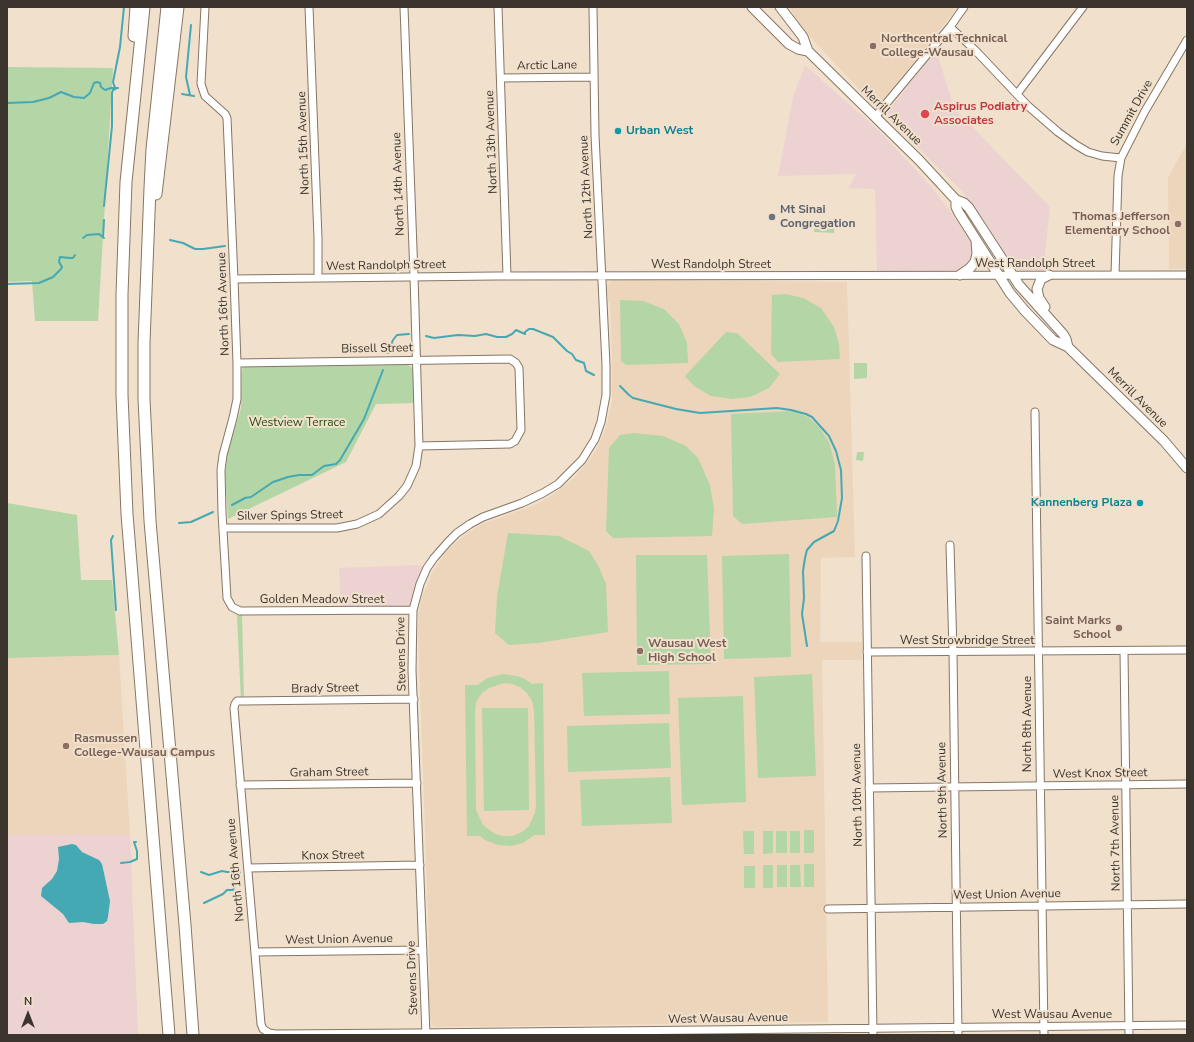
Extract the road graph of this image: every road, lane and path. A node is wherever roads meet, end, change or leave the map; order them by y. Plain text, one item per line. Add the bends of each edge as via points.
1 (136, 7) edge
2 (144, 7) edge
3 (167, 7) edge
4 (206, 7) edge
5 (309, 7) edge
6 (404, 7) edge
7 (498, 7) edge
8 (593, 7) edge
9 (745, 7) edge
10 (772, 7) edge
11 (780, 7) edge
12 (964, 7) edge
13 (1083, 7) edge
14 (754, 9) edge
15 (178, 10) edge
16 (950, 27) junction
17 (801, 34) junction
18 (1187, 40) edge
19 (808, 51) junction
20 (594, 77) junction
21 (501, 78) junction
22 (1017, 94) junction
23 (876, 117) junction
24 (1121, 158) junction
25 (126, 182) junction
26 (956, 200) junction
27 (976, 240) junction
28 (147, 274) junction
29 (1012, 274) junction
30 (960, 275) junction
31 (998, 275) junction
32 (1049, 275) junction
33 (1115, 275) junction
34 (1187, 275) edge
35 (414, 276) junction
36 (507, 276) junction
37 (602, 276) junction
38 (234, 278) junction
39 (318, 278) junction
40 (1053, 323) junction
41 (1068, 347) junction
42 (416, 360) junction
43 (237, 362) junction
44 (606, 365) joint
45 (1035, 412) dead end
46 (419, 446) junction
47 (1187, 468) edge
48 (223, 528) junction
49 (950, 545) dead end
50 (866, 556) dead end
51 (232, 607) joint
52 (413, 610) junction
53 (1187, 650) edge
54 (1038, 651) junction
55 (1124, 651) junction
56 (867, 652) junction
57 (953, 652) junction
58 (414, 699) junction
59 (237, 701) joint
60 (417, 783) junction
61 (1187, 784) edge
62 (240, 785) junction
63 (1126, 785) junction
64 (1040, 786) junction
65 (954, 787) junction
66 (869, 788) junction
67 (420, 865) junction
68 (248, 868) junction
69 (1187, 904) edge
70 (1128, 905) junction
71 (1042, 906) junction
72 (956, 907) junction
73 (828, 908) dead end
74 (871, 908) junction
75 (423, 950) junction
76 (255, 952) junction
77 (168, 1015) junction
78 (1187, 1025) edge
79 (1129, 1026) junction
80 (1044, 1027) junction
81 (958, 1031) edge
82 (872, 1032) edge
83 (270, 1033) joint
84 (426, 1034) edge
85 (165, 1035) edge
86 (169, 1035) edge
87 (195, 1035) edge
88 (1044, 1035) edge
89 (1129, 1035) edge

1 - 25 highway
2 - 25 highway
3 - 28 highway via 152,149
4 - 38 street, North 16th Avenue via 201,84 205,96 227,118
5 - 39 street, North 15th Avenue
6 - 35 street, North 14th Avenue
7 - 21 street, North 13th Avenue
8 - 20 street, North 12th Avenue
9 - 14 main road, Merrill Avenue
10 - 17 main road
11 - 17 main road, Merrill Avenue
12 - 16 street
13 - 22 street
14 - 19 main road, Merrill Avenue via 789,44
15 - 28 highway
16 - 22 street
16 - 23 street
17 - 19 main road, Merrill Avenue
18 - 24 street, Summit Drive
19 - 23 main road, Merrill Avenue
20 - 21 street, Arctic Lane
20 - 37 street, North 12th Avenue
21 - 36 street, North 13th Avenue
22 - 24 street via 1044,120 1076,145 1102,156
23 - 26 main road, Merrill Avenue
24 - 33 street, Summit Drive via 1118,176
25 - 77 highway via 122,308 125,469
26 - 27 main road, Merrill Avenue via 958,212
26 - 29 main road, Merrill Avenue via 965,204 971,211
27 - 30 main road via 975,260 972,266
27 - 31 main road, Merrill Avenue
28 - 87 highway via 144,399 148,493
29 - 31 street, West Randolph Street
29 - 32 street, West Randolph Street
29 - 40 main road, Merrill Avenue
30 - 31 street, West Randolph Street
30 - 37 street, West Randolph Street
31 - 41 main road, Merrill Avenue via 1025,311 1051,338
32 - 33 street, West Randolph Street
32 - 40 main road via 1041,279 1037,294
33 - 34 street, West Randolph Street
35 - 36 street, West Randolph Street
35 - 39 street, West Randolph Street
35 - 42 street, North 14th Avenue
36 - 37 street, West Randolph Street
37 - 44 street, North 12th Avenue
38 - 39 street, West Randolph Street
38 - 43 street, North 16th Avenue
40 - 41 main road, Merrill Avenue via 1065,337
41 - 47 main road, Merrill Avenue via 1164,441
42 - 43 street, Bissell Street
42 - 46 street, Silver Spings Street
42 - 46 street, Bissell Street via 510,359 516,362 519,368 521,430 516,441 510,444
43 - 48 street, North 16th Avenue via 235,409 221,470
44 - 52 street, Stevens Drive via 606,395 601,422 595,439 576,466 558,484 543,493 483,517 457,533 427,568
45 - 54 street, North 8th Avenue
46 - 48 street, Silver Spings Street via 416,466 403,492 386,509 366,521 337,528
48 - 51 street, North 16th Avenue via 226,592
49 - 57 street, North 9th Avenue
50 - 56 street, North 10th Avenue
51 - 52 street, Golden Meadow Street via 240,611
52 - 58 street, Stevens Drive
53 - 55 street, West Strowbridge Street
54 - 55 street, West Strowbridge Street
54 - 57 street, West Strowbridge Street
54 - 64 street, North 8th Avenue
55 - 63 street, North 7th Avenue
56 - 57 street, West Strowbridge Street
56 - 66 street, North 10th Avenue
57 - 65 street, North 9th Avenue
58 - 59 street, Brady Street
58 - 60 street, Stevens Drive
59 - 62 street, North 16th Avenue via 234,708
60 - 62 street, Graham Street
60 - 67 street, Stevens Drive
61 - 63 street, West Knox Street
62 - 68 street, North 16th Avenue
63 - 64 street, West Knox Street
63 - 70 street, North 7th Avenue
64 - 65 street, West Knox Street
64 - 71 street, North 8th Avenue
65 - 66 street, West Knox Street
65 - 72 street, North 9th Avenue
66 - 74 street, North 10th Avenue
67 - 68 street, Knox Street
67 - 75 street, Stevens Drive
68 - 76 street, North 16th Avenue
69 - 70 street, West Union Avenue
70 - 71 street, West Union Avenue
70 - 79 street, North 7th Avenue
71 - 72 street, West Union Avenue
71 - 80 street, North 8th Avenue
72 - 74 street, West Union Avenue
72 - 81 street, North 9th Avenue
73 - 74 street, West Union Avenue
74 - 82 street, North 10th Avenue
75 - 76 street, West Union Avenue
75 - 84 street, Stevens Drive
76 - 83 street, North 16th Avenue via 261,1024 263,1029
77 - 85 highway
77 - 86 highway
78 - 79 street, West Wausau Avenue
79 - 80 street, West Wausau Avenue
79 - 89 street, North 7th Avenue
80 - 81 street, West Wausau Avenue
80 - 88 street, North 8th Avenue
81 - 82 street, West Wausau Avenue
82 - 84 street, West Wausau Avenue
83 - 84 street, West Wausau Avenue

